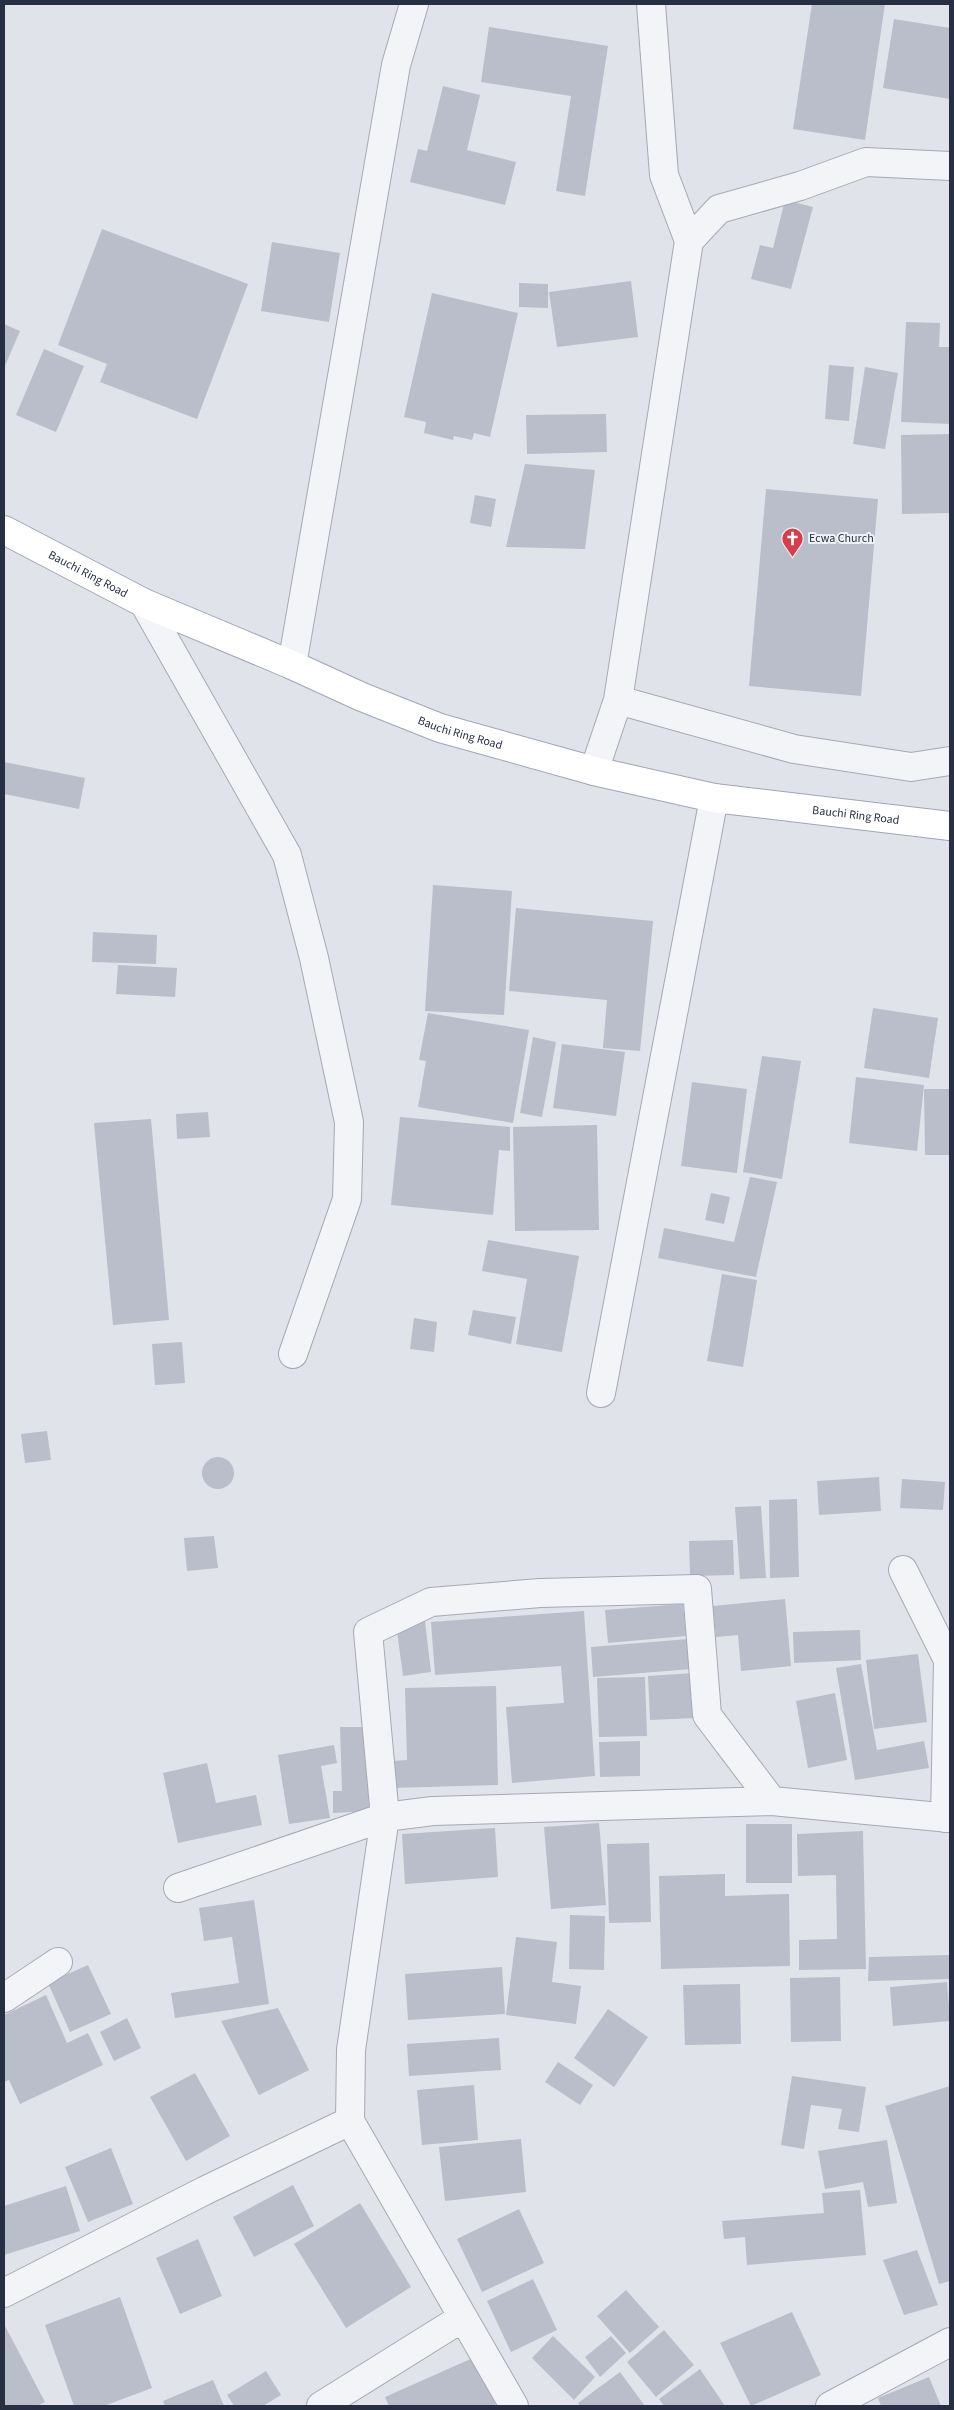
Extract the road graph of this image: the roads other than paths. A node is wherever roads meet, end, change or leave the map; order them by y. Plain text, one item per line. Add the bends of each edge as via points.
1 (414, 4) edge
2 (651, 4) edge
3 (950, 166) edge
4 (689, 241) junction
5 (4, 530) edge
6 (144, 603) junction
7 (292, 665) junction
8 (618, 700) junction
9 (950, 761) edge
10 (594, 771) junction
11 (714, 798) junction
12 (950, 826) edge
13 (293, 1354) dead end
14 (601, 1393) dead end
15 (903, 1570) dead end
16 (772, 1801) junction
17 (385, 1817) junction
18 (948, 1818) edge
19 (178, 1888) dead end
20 (58, 1962) dead end
21 (4, 1998) edge
22 (350, 2121) junction
23 (4, 2293) edge
24 (462, 2318) junction
25 (950, 2342) edge
26 (321, 2406) edge
27 (514, 2406) edge
28 (830, 2406) edge

1 - 7 street via 396,65
2 - 4 street via 664,175
3 - 4 street via 866,162 800,186 719,209
4 - 8 street
5 - 6 main road, Bauchi Ring Road
6 - 7 main road, Bauchi Ring Road
6 - 13 street via 288,855 349,1122 347,1199
7 - 10 main road, Bauchi Ring Road via 440,728
8 - 9 street via 794,749 911,767
8 - 10 street
10 - 11 main road, Bauchi Ring Road
11 - 12 main road, Bauchi Ring Road
11 - 14 street
15 - 18 street via 948,1660
16 - 17 street via 433,1810
16 - 17 street via 707,1715 697,1589 540,1593 430,1602 368,1632
16 - 18 street
17 - 19 street
17 - 22 street via 351,2050
20 - 21 street
22 - 23 street
22 - 24 street
24 - 26 street
24 - 27 street
25 - 28 street

